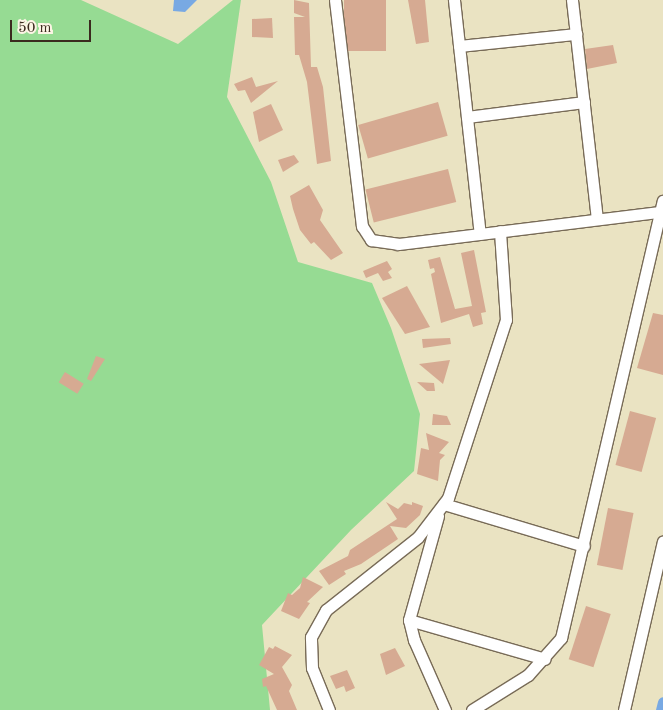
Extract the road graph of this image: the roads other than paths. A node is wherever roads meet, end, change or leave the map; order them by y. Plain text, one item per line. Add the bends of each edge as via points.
1 (335, 0) edge
2 (454, 0) edge
3 (572, 0) edge
4 (576, 34) junction
5 (459, 46) junction
6 (584, 102) junction
7 (467, 117) junction
8 (661, 206) edge
9 (597, 219) junction
10 (500, 231) junction
11 (480, 234) junction
12 (441, 508) junction
13 (663, 541) edge
14 (584, 546) junction
15 (409, 620) junction
16 (545, 659) junction
17 (329, 710) edge
18 (445, 710) edge
19 (472, 710) edge
20 (624, 710) edge

1 - 11 street via 365,232 372,240 390,245
2 - 5 street
3 - 4 street
4 - 5 street
4 - 6 street
5 - 7 street
6 - 7 street
6 - 9 street
7 - 11 street
8 - 9 street
8 - 14 street
9 - 10 street
10 - 11 street
10 - 12 street via 506,320 464,455
12 - 14 street
12 - 15 street
12 - 17 street via 404,550 341,596 317,621 311,637 310,656
13 - 20 street
14 - 16 street via 561,638
15 - 16 street
15 - 18 street via 414,640
16 - 19 street via 513,686

